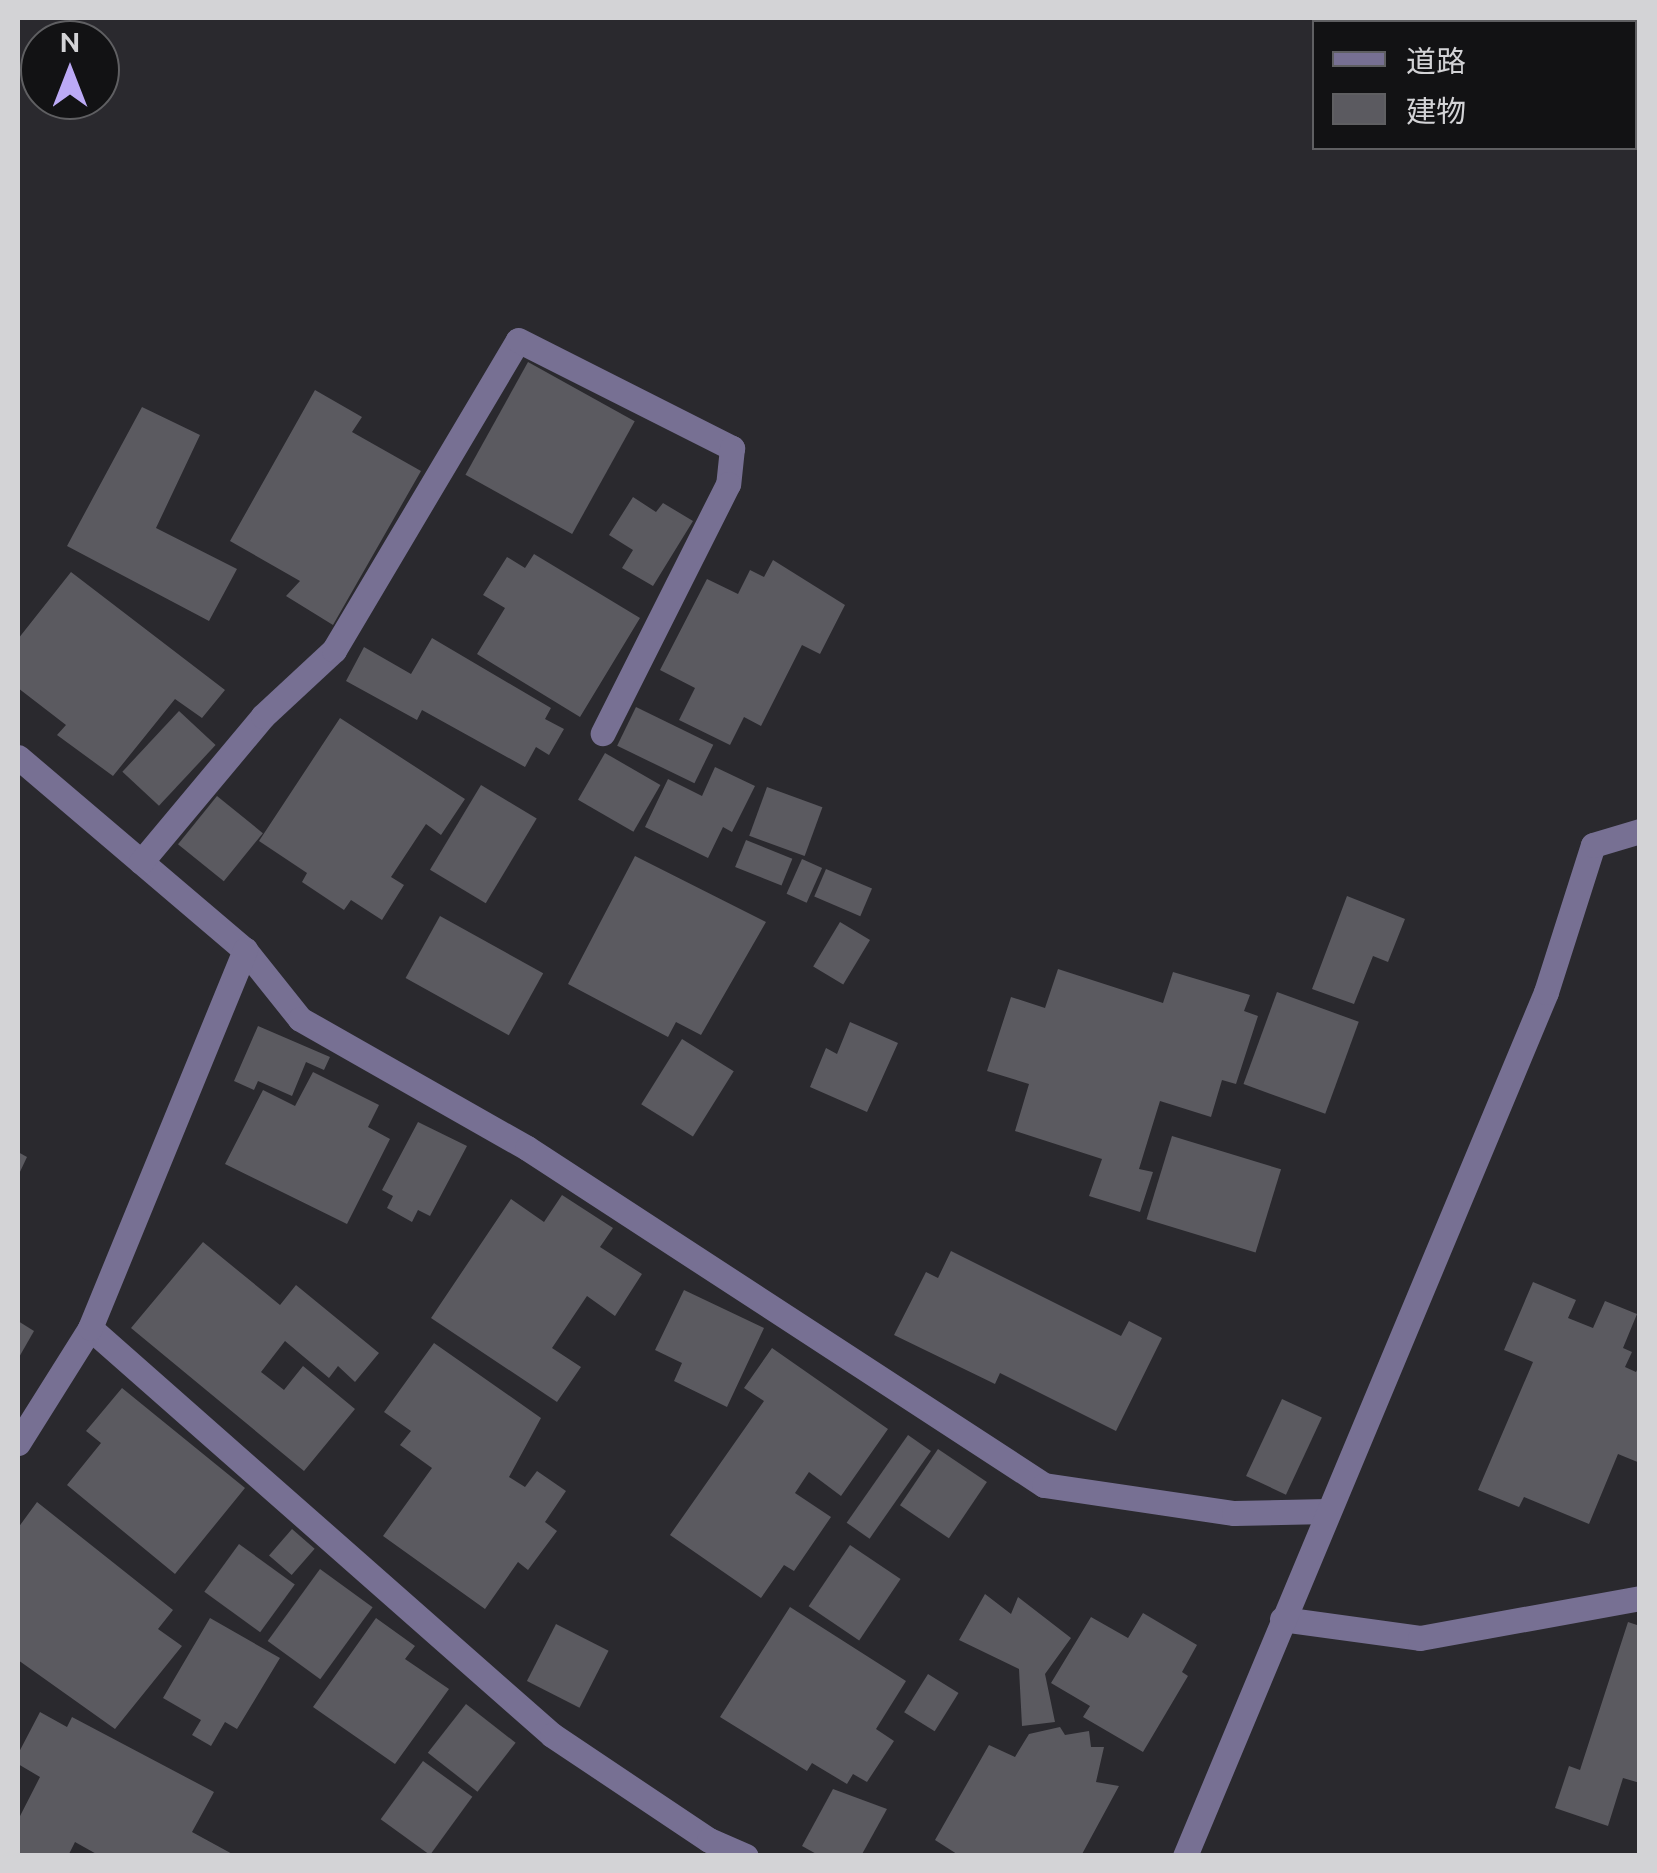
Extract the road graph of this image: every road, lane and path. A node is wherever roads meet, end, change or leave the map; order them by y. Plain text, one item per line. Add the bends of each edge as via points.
1 (603, 733) dead end
2 (18, 757) edge
3 (1640, 831) edge
4 (141, 862) junction
5 (244, 950) junction
6 (90, 1328) junction
7 (18, 1443) edge
8 (1328, 1510) junction
9 (1640, 1598) edge
10 (1282, 1619) junction
11 (702, 1848) edge
12 (746, 1856) edge
13 (1186, 1856) edge

1 - 4 street via 728,484 732,448 518,340 334,650 263,716
2 - 4 street
3 - 8 street via 1593,846 1546,992
4 - 5 street
5 - 6 street
5 - 8 street via 300,1019 527,1148 1044,1484 1234,1513
6 - 7 street
6 - 11 street via 552,1735
8 - 10 street
9 - 10 street via 1420,1638
10 - 13 street
11 - 12 street

